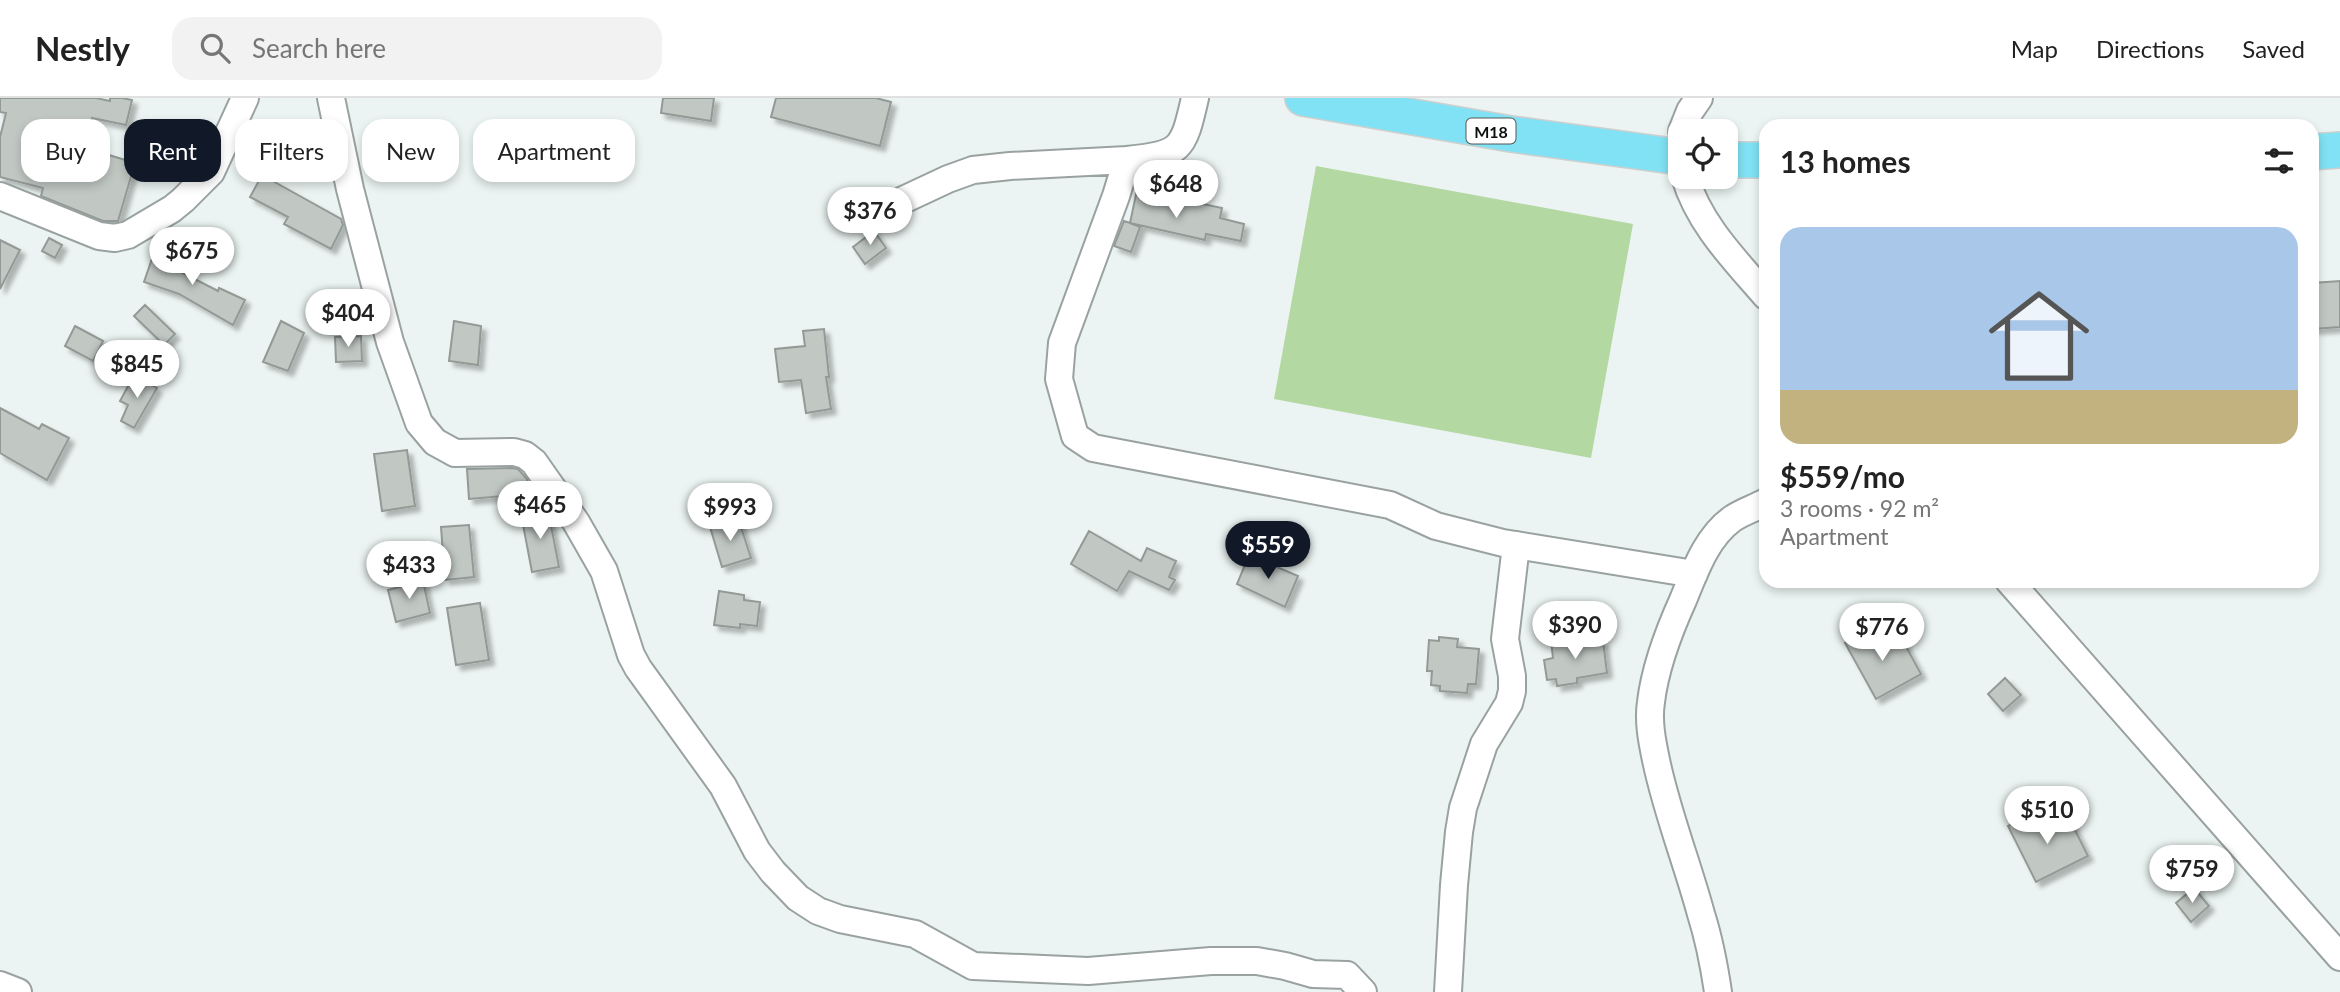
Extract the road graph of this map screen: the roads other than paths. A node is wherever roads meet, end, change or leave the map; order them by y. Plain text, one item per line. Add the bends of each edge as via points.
1 (245, 98) edge
2 (331, 98) edge
3 (1195, 98) edge
4 (1303, 98) edge
5 (1699, 98) edge
6 (1688, 119) edge
7 (2340, 150) edge
8 (2319, 152) edge
9 (1668, 153) edge
10 (1127, 160) junction
11 (1738, 160) edge
12 (1759, 160) edge
13 (1689, 189) edge
14 (0, 195) edge
15 (901, 201) dead end
16 (1759, 288) edge
17 (1759, 506) edge
18 (1516, 545) junction
19 (1694, 574) junction
20 (2015, 588) edge
21 (2340, 957) edge
22 (0, 985) edge
23 (18, 992) edge
24 (1363, 992) edge
25 (1448, 992) edge
26 (1718, 992) edge

1 - 14 street via 211,172 172,209 128,235 99,236
2 - 24 street via 390,342 419,423 435,442 455,453 514,452 534,462 604,571 638,668 723,786 757,850 798,898 840,919 915,934 973,966 1088,971 1257,961 1313,974 1347,975
3 - 10 street via 1187,134 1177,147 1163,156
4 - 9 main road, M18 via 1511,134
5 - 6 street
7 - 8 main road
10 - 15 street via 973,170
10 - 18 street via 1062,343 1059,379 1075,436 1093,449 1390,505 1436,526
11 - 12 main road
13 - 16 street via 1710,230
17 - 19 street via 1734,518 1715,535
18 - 19 street
18 - 25 street via 1505,639 1512,691 1510,703 1484,744 1463,808
19 - 26 street via 1658,669 1650,720 1663,796 1701,913
20 - 21 street
22 - 23 street

